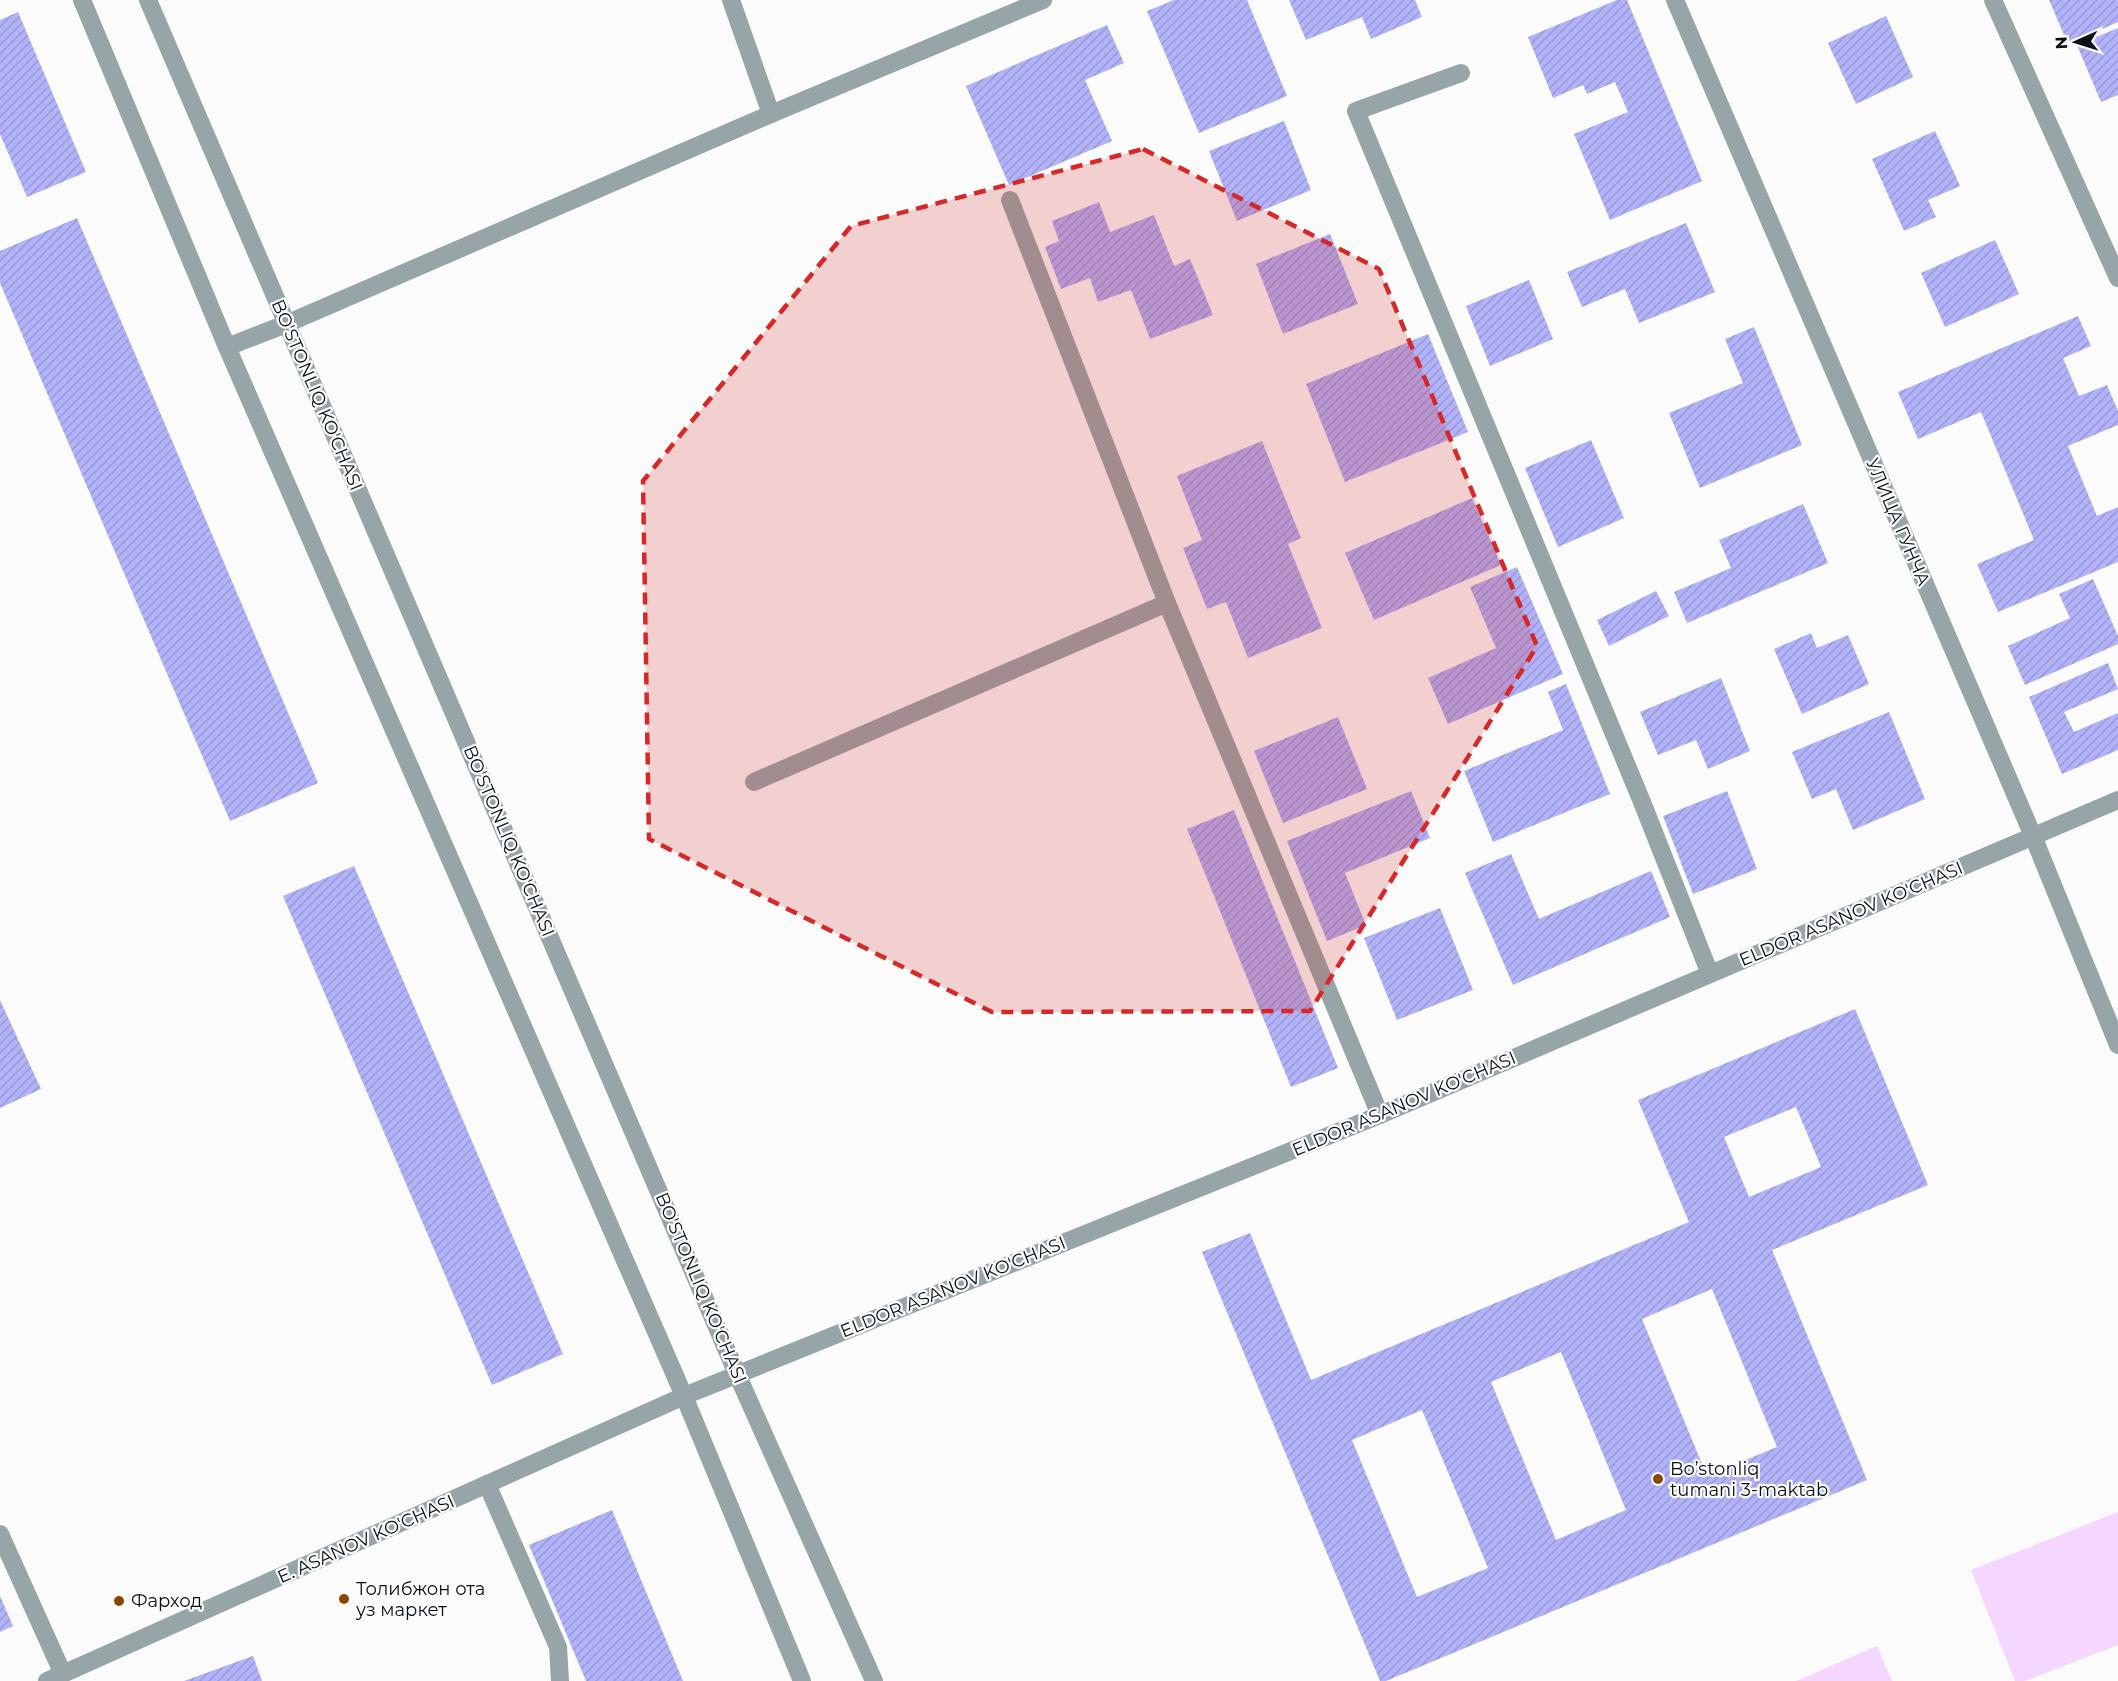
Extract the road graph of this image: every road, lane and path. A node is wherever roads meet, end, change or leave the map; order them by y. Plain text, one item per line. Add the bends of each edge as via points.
1 (82, 0) edge
2 (148, 0) edge
3 (731, 0) edge
4 (1043, 0) edge
5 (1675, 0) edge
6 (1993, 0) edge
7 (1461, 73) dead end
8 (771, 114) junction
9 (1010, 200) dead end
10 (2118, 278) edge
11 (286, 324) junction
12 (227, 347) junction
13 (1167, 603) junction
14 (754, 782) dead end
15 (2118, 800) edge
16 (2032, 836) junction
17 (1710, 974) junction
18 (2118, 1045) edge
19 (1380, 1115) junction
20 (737, 1374) junction
21 (684, 1396) junction
22 (487, 1484) junction
23 (0, 1534) edge
24 (55, 1677) edge
25 (560, 1681) edge
26 (802, 1681) edge
27 (874, 1681) edge

1 - 12 street
2 - 11 street, BO'STONLIQ KO'CHASI
3 - 8 street
4 - 8 street
5 - 16 street, УЛИЦА ГУНЧА
6 - 10 street
7 - 17 street via 1356,111
8 - 11 street
9 - 13 street
11 - 12 street
11 - 20 street, BO'STONLIQ KO'CHASI
12 - 21 street
13 - 14 street
13 - 19 street
15 - 16 street, ELDOR ASANOV KO'CHASI
16 - 17 street, ELDOR ASANOV KO'CHASI
16 - 18 street, УЛИЦА ГУНЧА
17 - 19 street, ELDOR ASANOV KO'CHASI
19 - 20 street, ELDOR ASANOV KO'CHASI
20 - 21 street, ELDOR ASANOV KO'CHASI
20 - 27 street, BO'STONLIQ KO'CHASI
21 - 22 street, E. ASANOV KO'CHASI
21 - 26 street
22 - 24 street, E. ASANOV KO'CHASI
22 - 25 street via 558,1647
23 - 24 street

